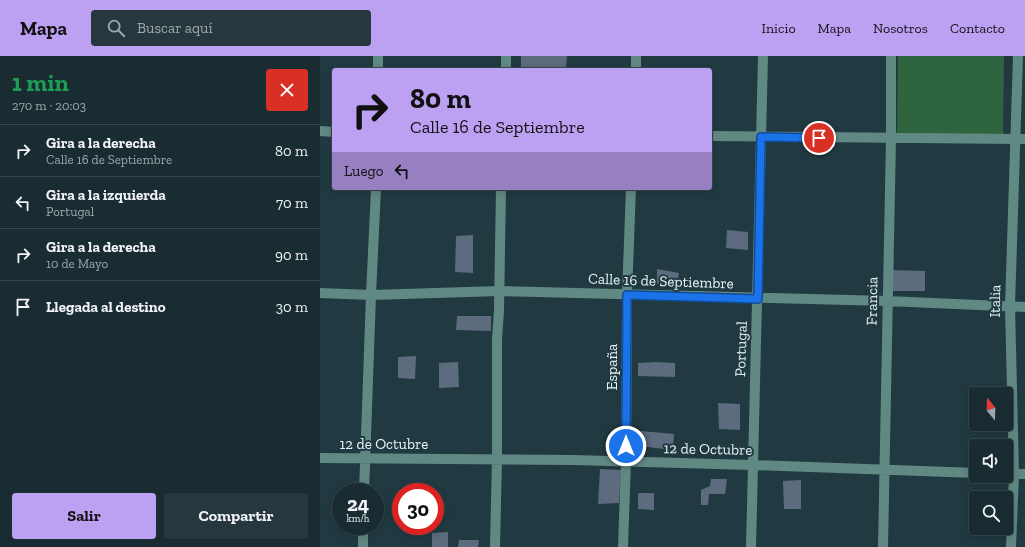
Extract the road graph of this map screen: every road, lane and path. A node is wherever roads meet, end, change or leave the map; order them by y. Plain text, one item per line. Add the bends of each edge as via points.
1 (378, 56) edge
2 (506, 56) edge
3 (636, 56) edge
4 (763, 56) edge
5 (891, 56) edge
6 (1018, 56) edge
7 (378, 68) edge
8 (506, 68) edge
9 (636, 68) edge
10 (320, 131) edge
11 (332, 132) edge
12 (712, 136) edge
13 (761, 137) junction
14 (891, 138) junction
15 (1020, 139) edge
16 (376, 190) edge
17 (502, 190) edge
18 (631, 190) edge
19 (499, 291) junction
20 (320, 293) edge
21 (370, 295) junction
22 (627, 295) junction
23 (758, 299) junction
24 (887, 301) junction
25 (1010, 306) junction
26 (1025, 307) edge
27 (1010, 439) edge
28 (320, 458) edge
29 (365, 458) junction
30 (497, 459) junction
31 (626, 462) junction
32 (752, 465) junction
33 (885, 471) junction
34 (969, 473) edge
35 (1013, 474) edge
36 (1025, 474) edge
37 (364, 483) edge
38 (1010, 483) edge
39 (363, 535) edge
40 (363, 547) edge
41 (495, 547) edge
42 (623, 547) edge
43 (751, 547) edge
44 (882, 547) edge
45 (1011, 547) edge

1 - 7 street
2 - 8 street
3 - 9 street
4 - 13 street, Portugal
5 - 14 street, Francia
6 - 15 street, Italia
10 - 11 street
12 - 13 street
13 - 14 street
13 - 23 street, Portugal
14 - 15 street
14 - 24 street, Francia
15 - 25 street, Italia
16 - 21 street
17 - 19 street
18 - 22 street, España
19 - 21 street, Calle 16 de Septiembre
19 - 22 street, Calle 16 de Septiembre
19 - 30 street
20 - 21 street, Calle 16 de Septiembre
21 - 29 street
22 - 23 street, Calle 16 de Septiembre
22 - 31 street, España
23 - 24 street, Calle 16 de Septiembre
23 - 32 street, Portugal
24 - 25 street, Calle 16 de Septiembre
24 - 33 street, Francia
25 - 26 street, Calle 16 de Septiembre
25 - 27 street, Italia
28 - 29 street, 12 de Octubre
29 - 30 street, 12 de Octubre
29 - 37 street
30 - 31 street, 12 de Octubre
30 - 41 street
31 - 32 street, 12 de Octubre
31 - 42 street, España
32 - 33 street, 12 de Octubre
32 - 43 street, Portugal
33 - 34 street, 12 de Octubre
33 - 44 street, Francia
35 - 36 street
38 - 45 street, Italia
39 - 40 street

